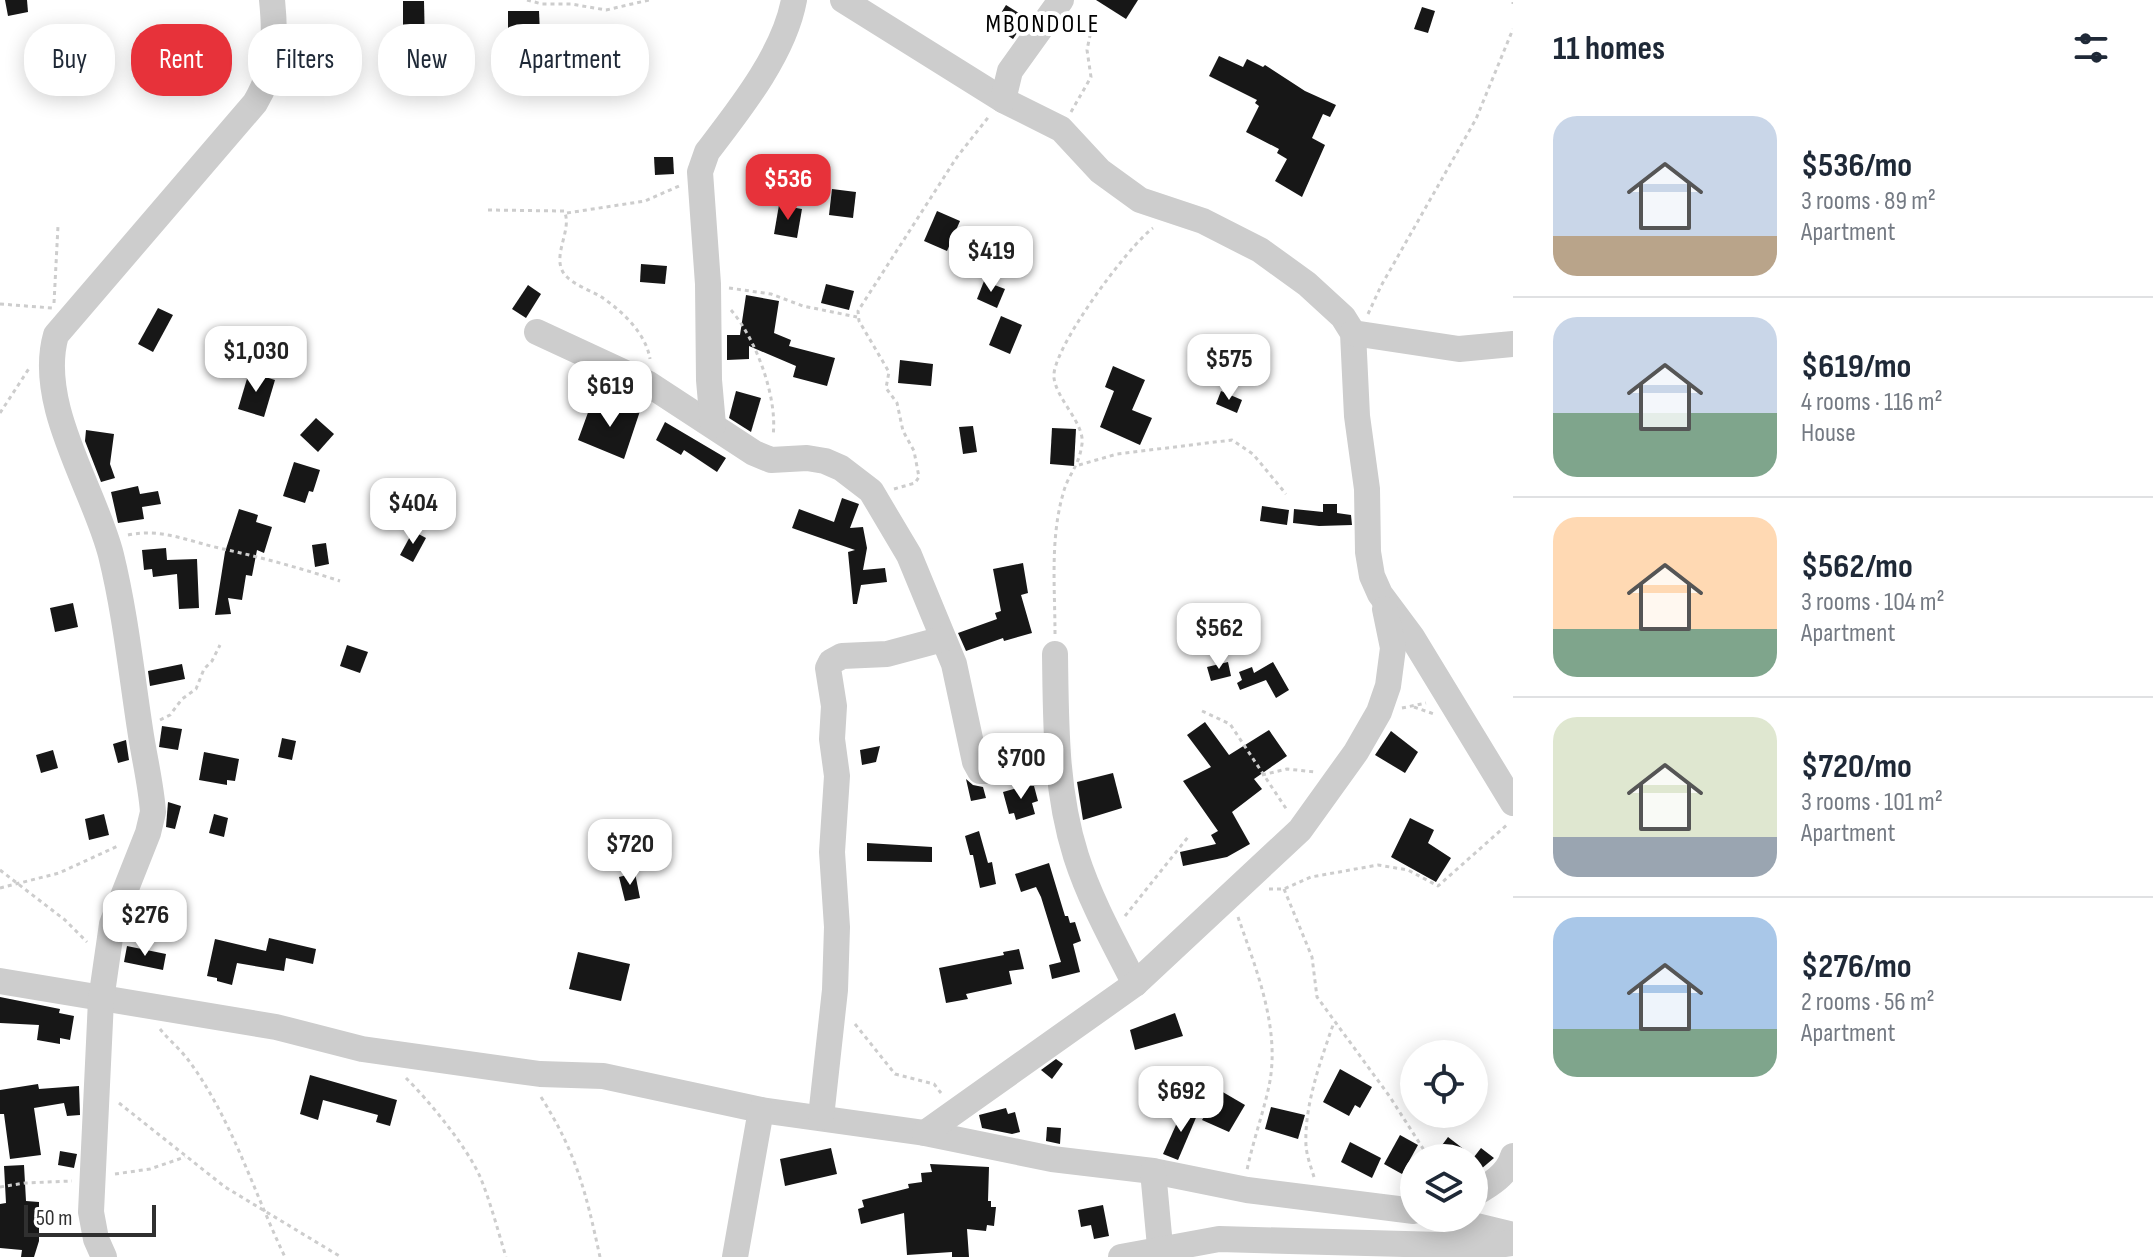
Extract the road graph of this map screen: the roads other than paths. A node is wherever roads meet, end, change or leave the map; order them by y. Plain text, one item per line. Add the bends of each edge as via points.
1 (272, 0) edge
2 (794, 0) edge
3 (843, 0) edge
4 (1061, 0) edge
5 (1003, 100) junction
6 (537, 332) dead end
7 (1356, 333) junction
8 (1512, 339) edge
9 (713, 425) junction
10 (1380, 594) junction
11 (943, 639) junction
12 (1055, 654) road end
13 (1058, 770) junction
14 (1513, 803) edge
15 (0, 981) edge
16 (1135, 984) junction
17 (101, 1000) junction
18 (761, 1110) junction
19 (821, 1117) junction
20 (925, 1133) junction
21 (1513, 1156) edge
22 (1153, 1171) junction
23 (1488, 1186) edge
24 (1400, 1209) edge
25 (1488, 1229) edge
26 (1513, 1235) edge
27 (1513, 1243) edge
28 (1161, 1253) edge
29 (731, 1254) edge
30 (104, 1257) edge
31 (1121, 1257) edge

1 - 17 street via 273,55 268,82 255,103 54,341 52,379 69,445 109,550 123,607 153,812 112,924
2 - 9 street via 792,15 755,90 707,152 700,172 710,286
3 - 5 street
4 - 5 street via 1010,71
5 - 7 street via 1061,129 1100,171 1140,200 1203,221 1260,250 1327,300
6 - 9 street via 647,383
7 - 8 street via 1459,349
7 - 10 street via 1368,552
9 - 11 street via 754,453 771,460 825,461 871,491 909,555
10 - 14 street
10 - 16 street via 1393,648 1388,686 1356,752 1300,830
11 - 13 street via 980,771
11 - 19 street via 887,654 842,656 828,668 837,776 832,852 837,927
12 - 13 street
13 - 16 street via 1076,857
15 - 17 street
16 - 20 street
17 - 18 street via 276,1027 362,1049 540,1074 603,1076
17 - 30 street via 91,1212
18 - 19 street
18 - 29 street
19 - 20 street
20 - 22 street via 1052,1159
21 - 23 street
22 - 24 street via 1243,1189
22 - 28 street
25 - 26 street
27 - 28 street via 1219,1239
28 - 31 street

